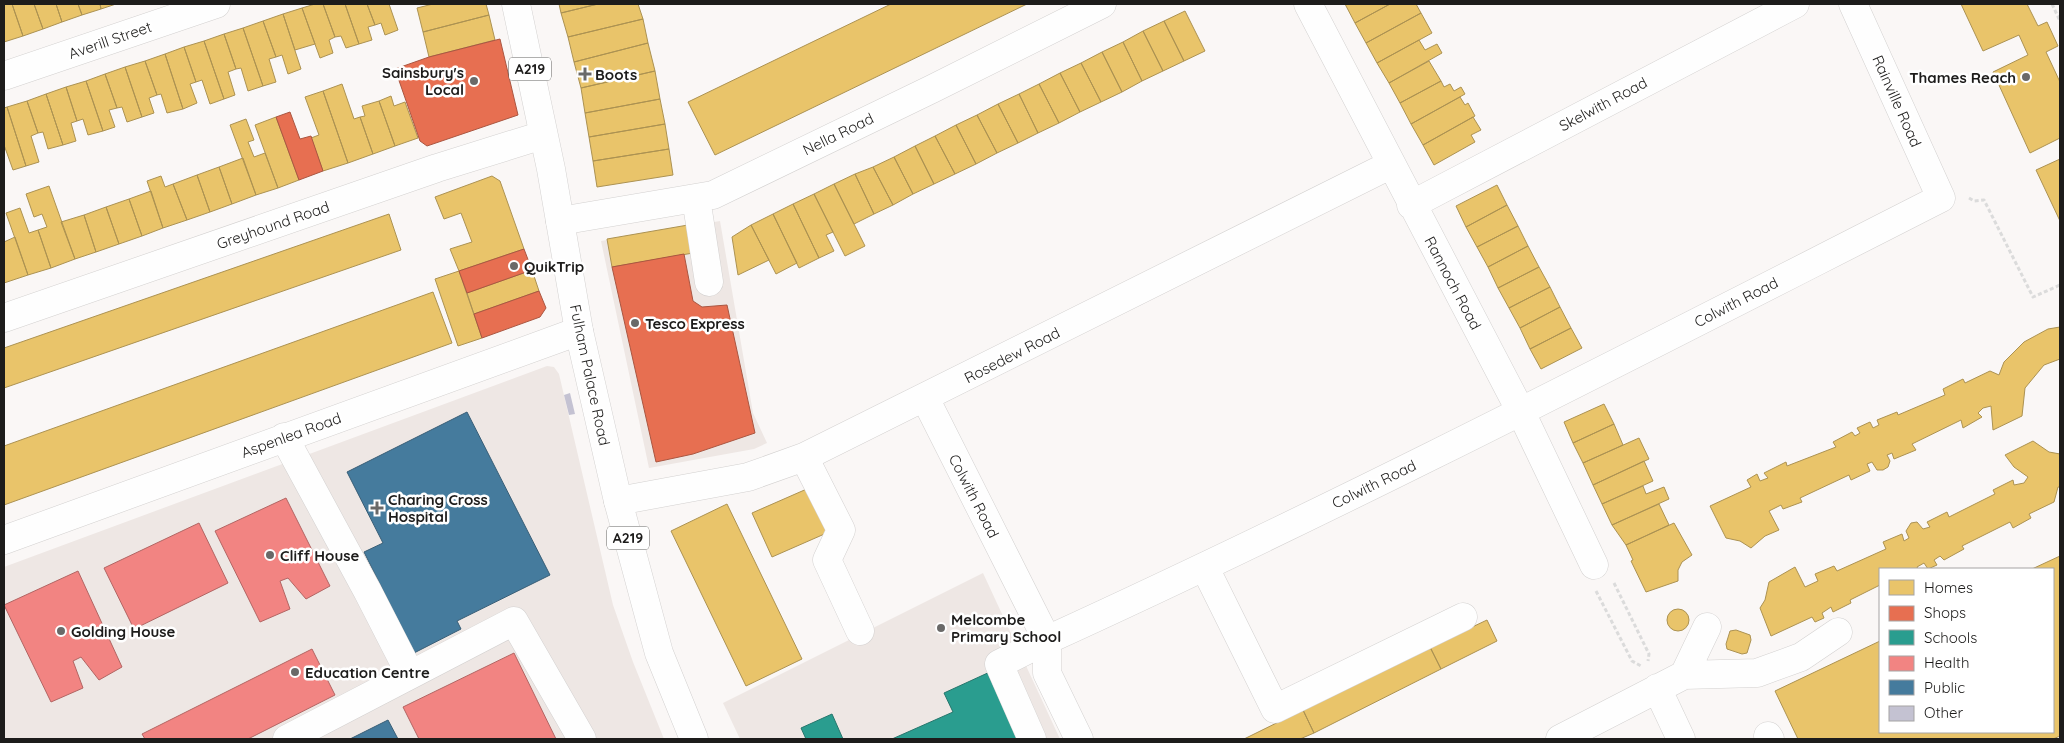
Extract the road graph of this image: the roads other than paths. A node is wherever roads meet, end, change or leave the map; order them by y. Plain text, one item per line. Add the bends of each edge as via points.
1 (216, 4) edge
2 (516, 4) edge
3 (1102, 4) edge
4 (1308, 4) edge
5 (1795, 4) edge
6 (1853, 4) edge
7 (4, 76) edge
8 (543, 135) junction
9 (1390, 165) junction
10 (1951, 196) joint
11 (696, 198) junction
12 (1411, 205) junction
13 (560, 222) junction
14 (709, 282) dead end
15 (4, 318) edge
16 (579, 331) junction
17 (925, 398) junction
18 (1521, 412) junction
19 (284, 438) junction
20 (804, 457) junction
21 (618, 502) junction
22 (4, 540) edge
23 (1594, 566) road end
24 (1205, 568) junction
25 (1463, 617) dead end
26 (1707, 627) dead end
27 (860, 631) dead end
28 (1838, 632) dead end
29 (1047, 640) junction
30 (410, 674) junction
31 (1684, 675) junction
32 (1657, 688) junction
33 (287, 739) edge
34 (582, 739) edge
35 (694, 739) edge
36 (1032, 739) edge
37 (1079, 739) edge
38 (1560, 739) edge
39 (1681, 739) edge

1 - 7 street, Averill Street
2 - 8 street, Fulham Palace Road / A219
3 - 11 street, Nella Road via 713,195
4 - 9 street, Rannoch Road
5 - 12 street, Skelwith Road
6 - 10 street, Rainville Road
8 - 13 street, Fulham Palace Road / A219
8 - 15 street, Greyhound Road via 437,168
9 - 12 street, Rannoch Road
9 - 17 street, Rosedew Road
10 - 18 street, Colwith Road
11 - 13 street, Nella Road
11 - 14 street
12 - 18 street, Rannoch Road
13 - 16 street, Fulham Palace Road / A219
16 - 19 street, Aspenlea Road
16 - 21 street, Fulham Palace Road / A219
17 - 20 street, Rosedew Road
17 - 29 street, Colwith Road
18 - 23 street, Rannoch Road
18 - 24 street, Colwith Road
19 - 22 street, Aspenlea Road
19 - 30 street
20 - 21 street, Rosedew Road via 748,477
20 - 27 street via 841,530 827,560
21 - 35 street, Fulham Palace Road / A219 via 659,654
24 - 25 street via 1274,708
24 - 29 street, Colwith Road
26 - 31 street
28 - 31 street via 1801,657 1757,673
29 - 36 street via 999,664
29 - 37 street via 1047,673
30 - 33 street
30 - 34 street via 514,620
31 - 32 street
32 - 38 street
32 - 39 street

